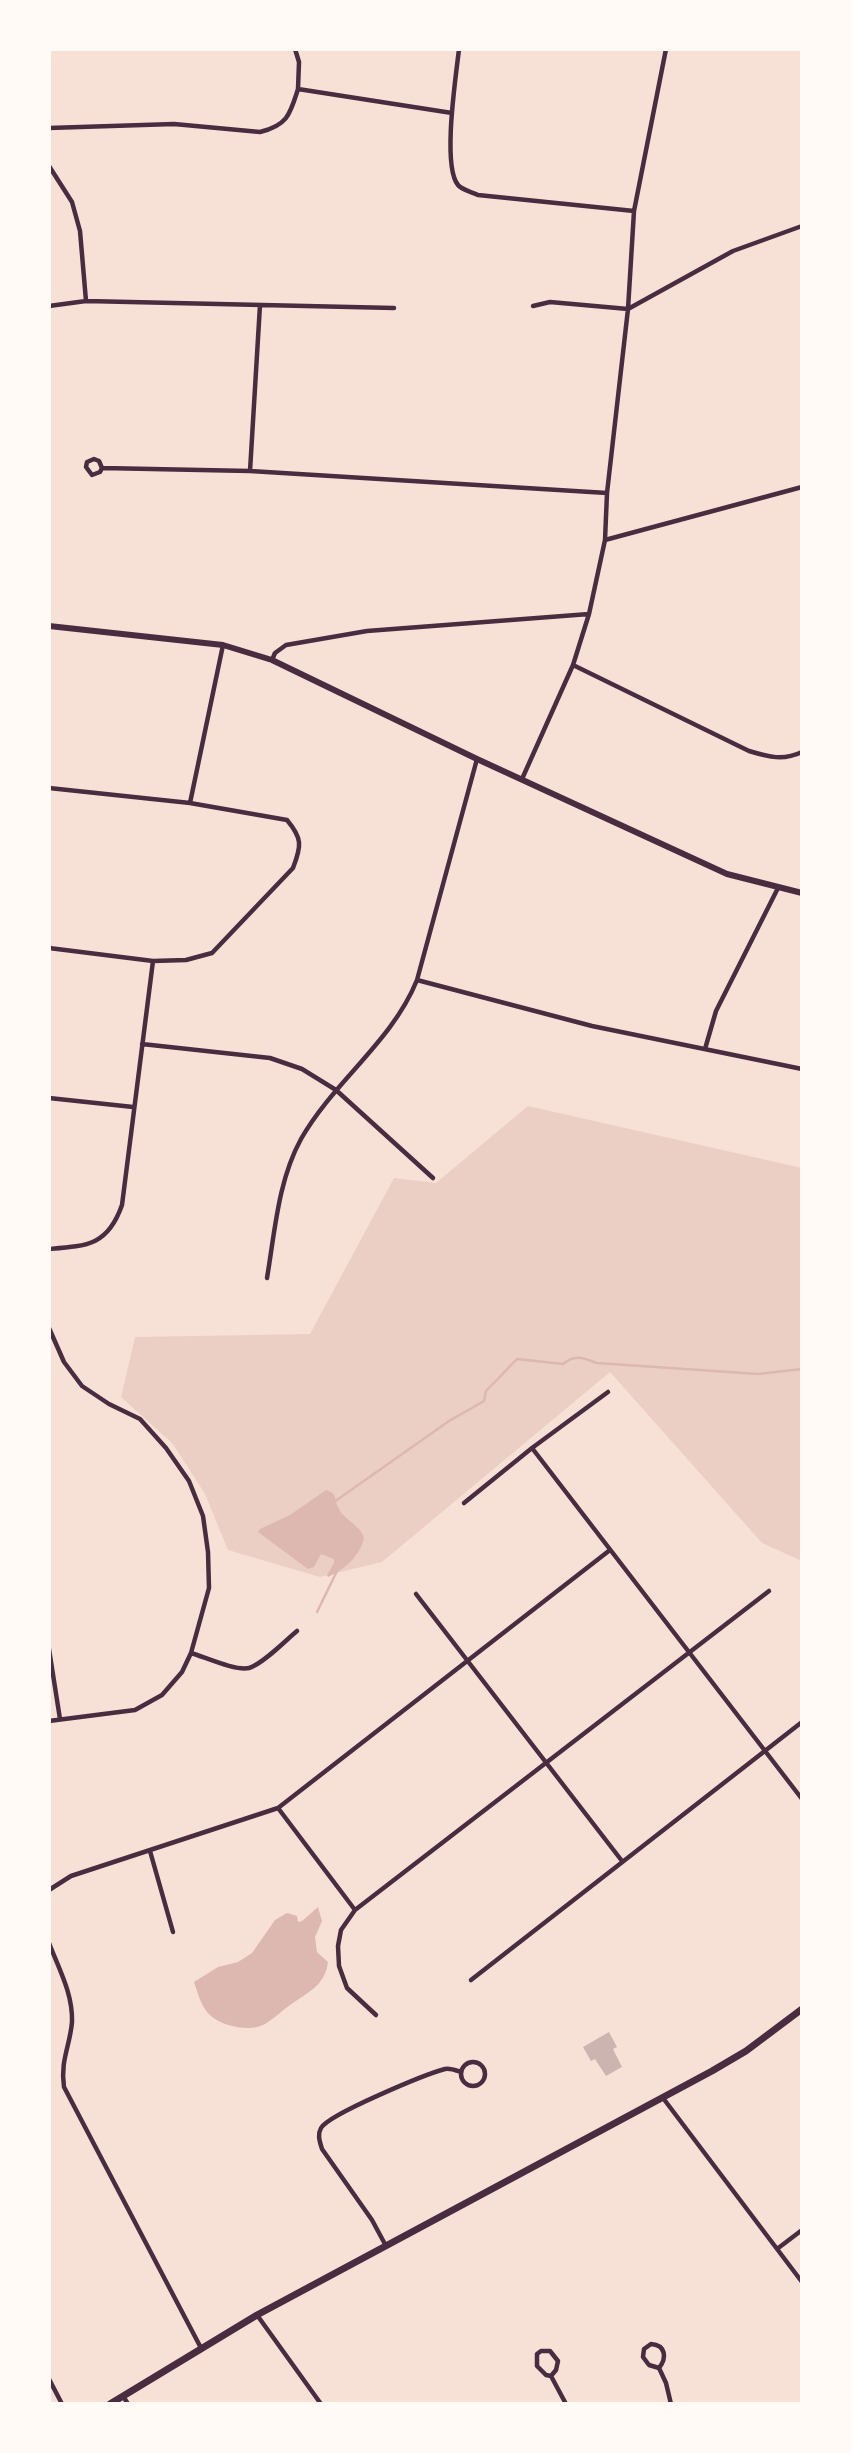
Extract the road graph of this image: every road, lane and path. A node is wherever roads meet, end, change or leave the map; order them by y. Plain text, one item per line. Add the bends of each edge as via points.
1 (295, 49) edge
2 (459, 49) edge
3 (666, 49) edge
4 (298, 89) junction
5 (452, 113) junction
6 (49, 128) edge
7 (49, 166) edge
8 (634, 211) junction
9 (802, 226) edge
10 (86, 301) junction
11 (260, 305) junction
12 (49, 306) edge
13 (533, 306) dead end
14 (394, 309) dead end
15 (628, 309) junction
16 (102, 468) dead end
17 (250, 471) junction
18 (802, 487) edge
19 (607, 493) junction
20 (605, 540) junction
21 (589, 614) junction
22 (49, 626) edge
23 (223, 645) junction
24 (272, 660) junction
25 (573, 665) junction
26 (802, 752) edge
27 (478, 759) junction
28 (521, 780) junction
29 (49, 788) edge
30 (190, 803) junction
31 (778, 888) junction
32 (802, 893) edge
33 (49, 948) edge
34 (153, 961) junction
35 (417, 980) junction
36 (142, 1044) junction
37 (705, 1049) junction
38 (802, 1069) edge
39 (336, 1090) junction
40 (49, 1098) edge
41 (133, 1107) junction
42 (433, 1178) dead end
43 (49, 1249) edge
44 (49, 1259) edge
45 (267, 1278) dead end
46 (49, 1328) edge
47 (608, 1392) dead end
48 (532, 1448) junction
49 (464, 1503) dead end
50 (610, 1550) junction
51 (769, 1591) dead end
52 (416, 1594) dead end
53 (297, 1631) dead end
54 (49, 1649) edge
55 (689, 1652) junction
56 (191, 1653) junction
57 (468, 1660) junction
58 (60, 1719) junction
59 (49, 1721) edge
60 (802, 1722) edge
61 (766, 1751) junction
62 (547, 1764) junction
63 (802, 1799) edge
64 (278, 1808) junction
65 (150, 1851) junction
66 (622, 1861) junction
67 (49, 1890) edge
68 (355, 1910) junction
69 (173, 1932) dead end
70 (49, 1943) edge
71 (471, 1980) dead end
72 (802, 2009) edge
73 (376, 2015) dead end
74 (461, 2072) junction
75 (663, 2098) junction
76 (802, 2230) edge
77 (386, 2247) junction
78 (777, 2249) junction
79 (802, 2282) edge
80 (257, 2315) junction
81 (202, 2349) junction
82 (659, 2368) junction
83 (551, 2376) junction
84 (49, 2379) edge
85 (123, 2396) junction
86 (62, 2404) edge
87 (110, 2404) edge
88 (128, 2404) edge
89 (321, 2404) edge
90 (566, 2404) edge
91 (671, 2404) edge

1 - 4 street
2 - 5 street
3 - 8 street
4 - 5 street
4 - 6 street via 289,115 273,129 260,132 174,124
5 - 8 street via 451,171 459,186 478,195
7 - 10 street via 72,202 80,231
8 - 15 street
9 - 15 street via 733,251
10 - 11 street
10 - 12 street
11 - 14 street
11 - 17 street
13 - 15 street via 550,302
15 - 19 street
16 - 17 street
17 - 19 street
18 - 20 street
19 - 20 street
20 - 21 street
21 - 24 street via 367,631 286,645
21 - 25 street
22 - 23 street
23 - 24 street
23 - 30 street
24 - 27 street
25 - 26 street via 749,751 771,758
25 - 28 street
27 - 28 street
27 - 35 street
28 - 31 street via 727,874
29 - 30 street
30 - 34 street via 287,820 298,834 300,851 293,868 212,953
31 - 32 street
31 - 37 street via 716,1011
33 - 34 street
34 - 36 street
35 - 37 street via 592,1026
35 - 39 street via 390,1028
36 - 39 street via 270,1058 302,1069
36 - 41 street
37 - 38 street
39 - 42 street
39 - 45 street via 288,1167
40 - 41 street
41 - 43 street via 128,1175 115,1225 101,1239
43 - 44 street
46 - 56 street via 64,1362 82,1386 140,1419 189,1481 203,1516 209,1588
47 - 48 street
48 - 49 street
48 - 50 street
50 - 55 street
50 - 57 street
51 - 55 street
52 - 57 street
53 - 56 street via 249,1668
54 - 58 street
55 - 61 street
55 - 62 street
56 - 58 street via 162,1695 135,1710
57 - 62 street
57 - 64 street
58 - 59 street
60 - 61 street
61 - 63 street
61 - 66 street
62 - 66 street
62 - 68 street
64 - 65 street
64 - 68 street
65 - 67 street via 71,1876
65 - 69 street
66 - 71 street
68 - 73 street via 341,1930 339,1966 347,1988
70 - 81 street via 72,2001 72,2024 61,2069 64,2087
72 - 75 main road via 746,2051
74 - 74 street via 462,2081 470,2086 478,2085 485,2076 477,2063 468,2063
74 - 77 street via 448,2068 402,2086 343,2111 320,2129 323,2149
75 - 77 main road
75 - 78 street
76 - 78 street
77 - 80 main road
78 - 79 street
80 - 81 main road
80 - 89 street
81 - 85 main road
82 - 82 street via 645,2361 647,2346 656,2344 664,2352
82 - 91 street
83 - 83 street via 537,2366 541,2351 550,2351 558,2361
83 - 90 street
84 - 86 street
85 - 87 main road
85 - 88 street

